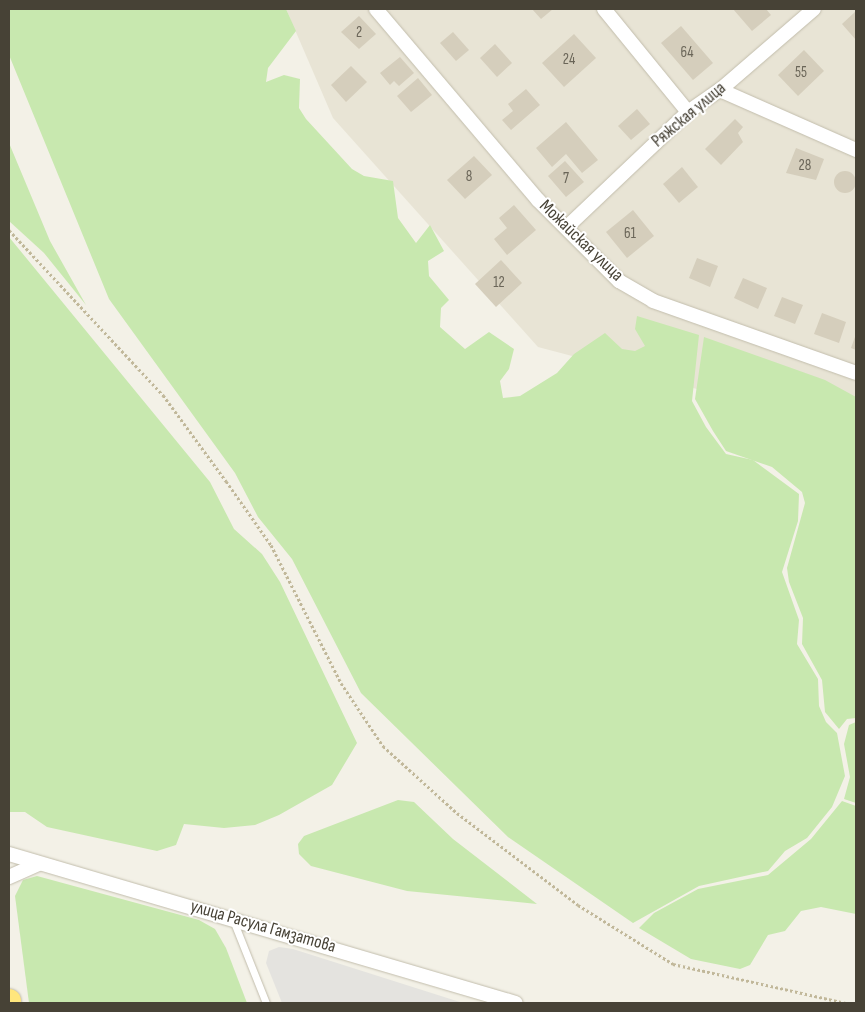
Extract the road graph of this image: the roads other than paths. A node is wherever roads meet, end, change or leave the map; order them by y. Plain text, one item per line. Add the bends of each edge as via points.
1 (376, 9) edge
2 (604, 9) edge
3 (814, 9) edge
4 (720, 90) junction
5 (688, 112) junction
6 (856, 150) edge
7 (568, 226) junction
8 (856, 373) edge
9 (9, 854) edge
10 (38, 864) junction
11 (9, 877) edge
12 (232, 917) junction
13 (266, 1003) edge
14 (516, 1003) edge

1 - 7 street, Можайская улица via 538,200
2 - 5 street
3 - 4 street, Ряжская улица
4 - 5 street, Ряжская улица
4 - 6 street
5 - 7 street, Ряжская улица
7 - 8 street, Можайская улица via 619,281 653,301
9 - 10 street, улица Расула Гамзатова
10 - 11 street
10 - 12 street, улица Расула Гамзатова
12 - 13 lane
12 - 14 street, улица Расула Гамзатова

